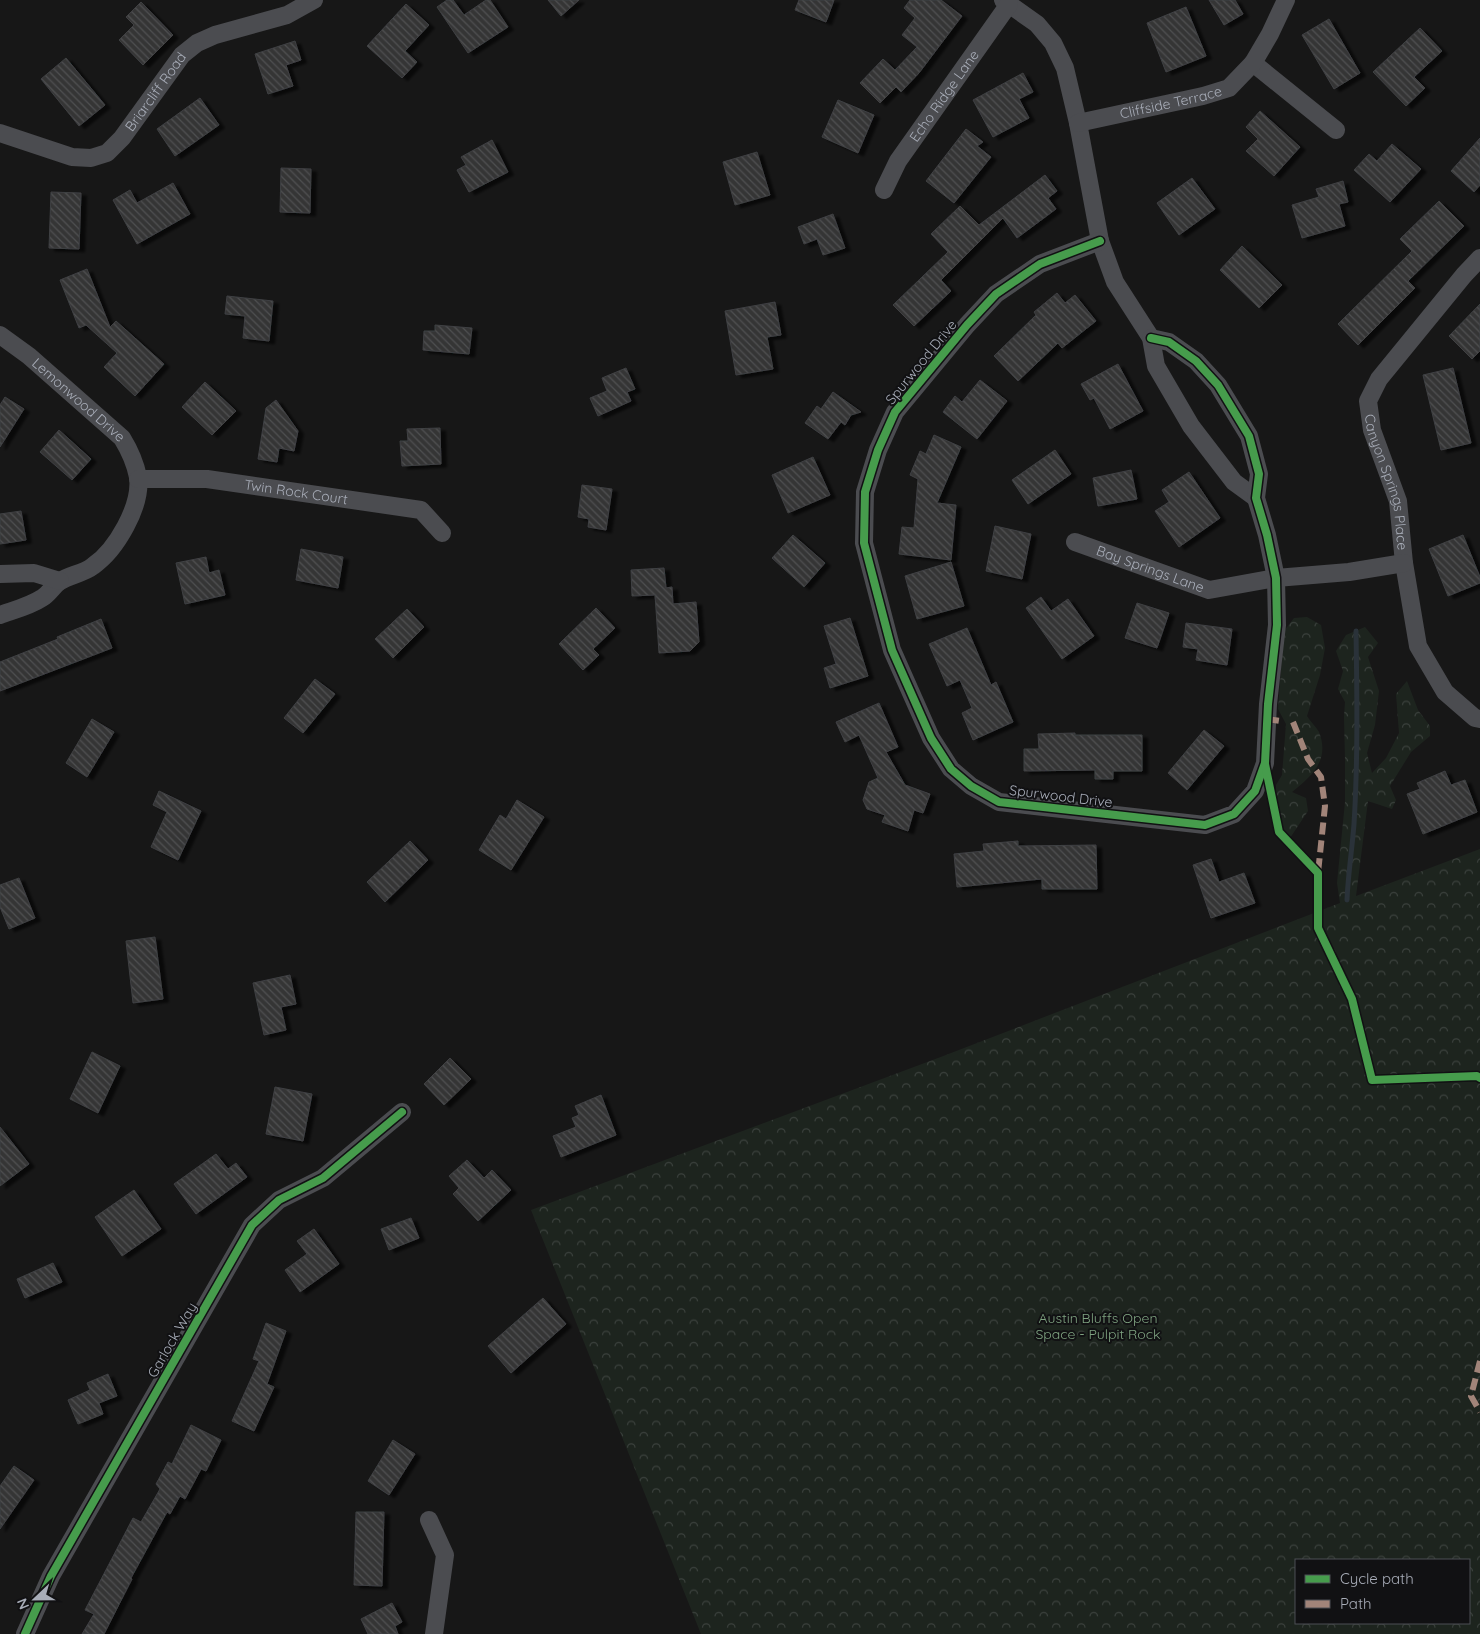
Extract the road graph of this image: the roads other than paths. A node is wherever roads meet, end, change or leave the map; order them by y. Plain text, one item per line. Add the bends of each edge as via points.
1 (314, 0) edge
2 (1286, 0) edge
3 (1006, 2) edge
4 (1253, 63) junction
5 (1078, 123) junction
6 (1336, 130) dead end
7 (0, 133) edge
8 (884, 190) dead end
9 (1100, 241) junction
10 (1480, 258) edge
11 (0, 335) edge
12 (1151, 338) junction
13 (138, 479) junction
14 (1256, 498) junction
15 (442, 533) dead end
16 (1075, 542) dead end
17 (1404, 562) junction
18 (0, 574) edge
19 (1276, 578) junction
20 (60, 581) junction
21 (0, 615) edge
22 (1480, 719) edge
23 (402, 1112) dead end
24 (429, 1520) dead end
25 (25, 1634) edge
26 (434, 1634) edge

1 - 7 street, Briarcliff Road via 287,15 197,43 182,55 122,138 106,152 91,158 72,157
2 - 4 street, Cliffside Terrace
3 - 5 street via 1037,24 1053,43 1066,68
3 - 8 street, Echo Ridge Lane via 898,161
4 - 5 street, Cliffside Terrace via 1229,88
4 - 6 street
5 - 9 street
9 - 12 street via 1115,282
9 - 19 street, Spurwood Drive via 1040,264 996,294 896,412 878,450 865,492 864,543 892,650 930,738 951,769 971,786 999,802 1206,825 1234,814 1255,790 1265,763 1277,625
10 - 17 street, Canyon Springs Place via 1379,378 1368,401 1372,430 1398,501
11 - 13 street, Lemonwood Drive via 29,356 122,438 132,454
12 - 14 street via 1156,366 1191,426 1234,482
12 - 14 street, Spurwood Drive via 1169,342 1196,361 1218,385 1249,436 1259,474
13 - 15 street, Twin Rock Court via 207,479 420,510
13 - 20 street via 131,515 108,552 94,566
14 - 19 street, Spurwood Drive
16 - 19 street, Bay Springs Lane via 1209,590
17 - 19 street, Bay Springs Lane via 1349,572
17 - 22 street, Canyon Springs Place via 1418,646 1445,692
18 - 20 street via 34,573
20 - 21 street via 43,598
23 - 25 street, Garlock Way via 323,1178 279,1200 252,1225 51,1576
24 - 26 street via 445,1555

